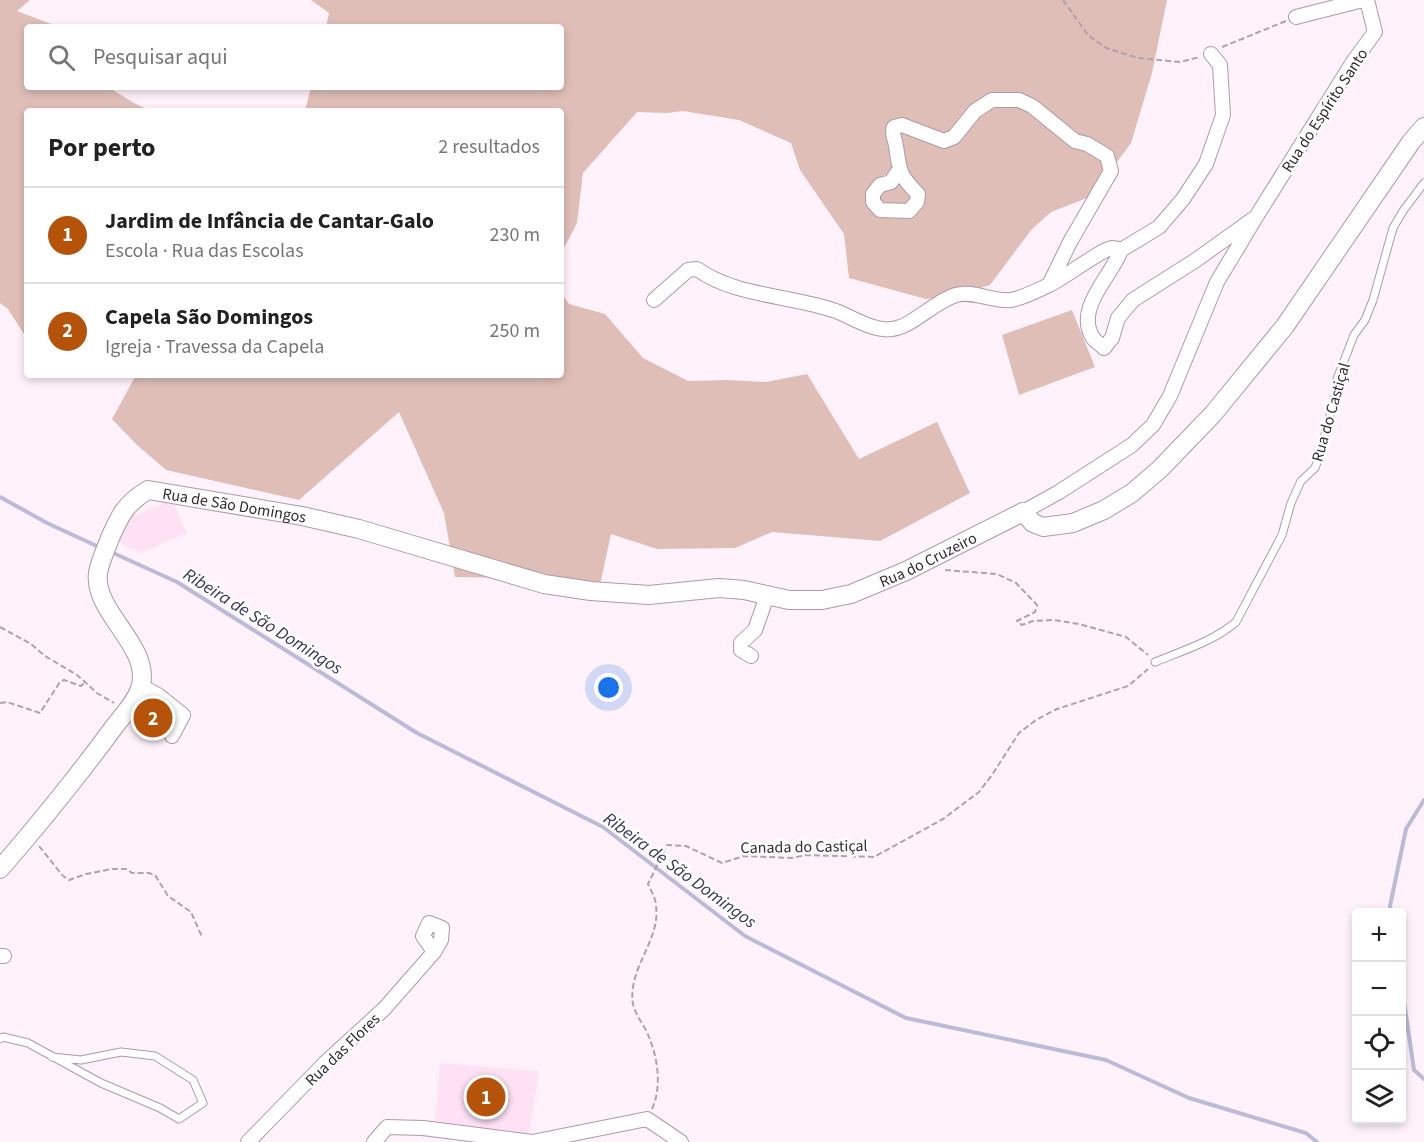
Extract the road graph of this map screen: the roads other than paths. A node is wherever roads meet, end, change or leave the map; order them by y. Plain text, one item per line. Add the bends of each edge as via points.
1 (1363, 0) edge
2 (1367, 0) edge
3 (1296, 17) road end
4 (1211, 54) road end
5 (1424, 127) edge
6 (899, 170) dead end
7 (1424, 183) edge
8 (1256, 217) junction
9 (1121, 250) junction
10 (1049, 285) junction
11 (654, 300) dead end
12 (1023, 512) junction
13 (446, 555) joint
14 (767, 596) junction
15 (751, 656) dead end
16 (1153, 664) road end
17 (141, 686) junction
18 (172, 736) dead end
19 (0, 869) edge
20 (434, 952) dead end
21 (0, 1039) edge
22 (52, 1057) junction
23 (248, 1142) edge
24 (374, 1142) edge
25 (681, 1142) edge

1 - 3 street
2 - 8 street, Rua do Espírito Santo via 1375,32
4 - 9 street via 1220,65 1223,115 1206,164 1159,226
5 - 12 street via 1285,326 1213,414 1160,470 1132,493 1073,523 1043,527
6 - 10 street via 894,127 902,125 944,141 954,137 975,111 992,100 1019,100 1032,106 1075,141 1107,156 1111,171
7 - 16 lane, Rua do Castiçal via 1393,228 1373,300 1337,379 1315,468 1301,481 1282,535 1236,622
8 - 9 street via 1133,300 1118,318 1112,338 1104,348 1093,338 1087,317
8 - 12 street, Rua do Cruzeiro via 1217,282 1170,396 1153,425 1131,445
9 - 10 street via 1104,251
10 - 11 street via 1010,300 959,294 892,329 877,328 818,305 730,285 696,268 688,270
12 - 14 street, Rua do Cruzeiro via 860,590 822,600
13 - 14 street, Rua do Cruzeiro via 544,584 591,591 649,595 719,588
13 - 17 street, Rua de São Domingos via 302,516 148,490 133,499 120,515 98,574 107,606 135,652 141,668
14 - 15 street via 755,630 741,643 741,650
17 - 18 street via 183,715
17 - 19 street via 86,766
20 - 23 street, Rua das Flores via 384,1009
21 - 22 lane via 28,1043
22 - 22 lane via 179,1119 203,1103 193,1080 154,1056 121,1052 81,1060
24 - 25 street via 387,1128 423,1128 532,1142 647,1119

